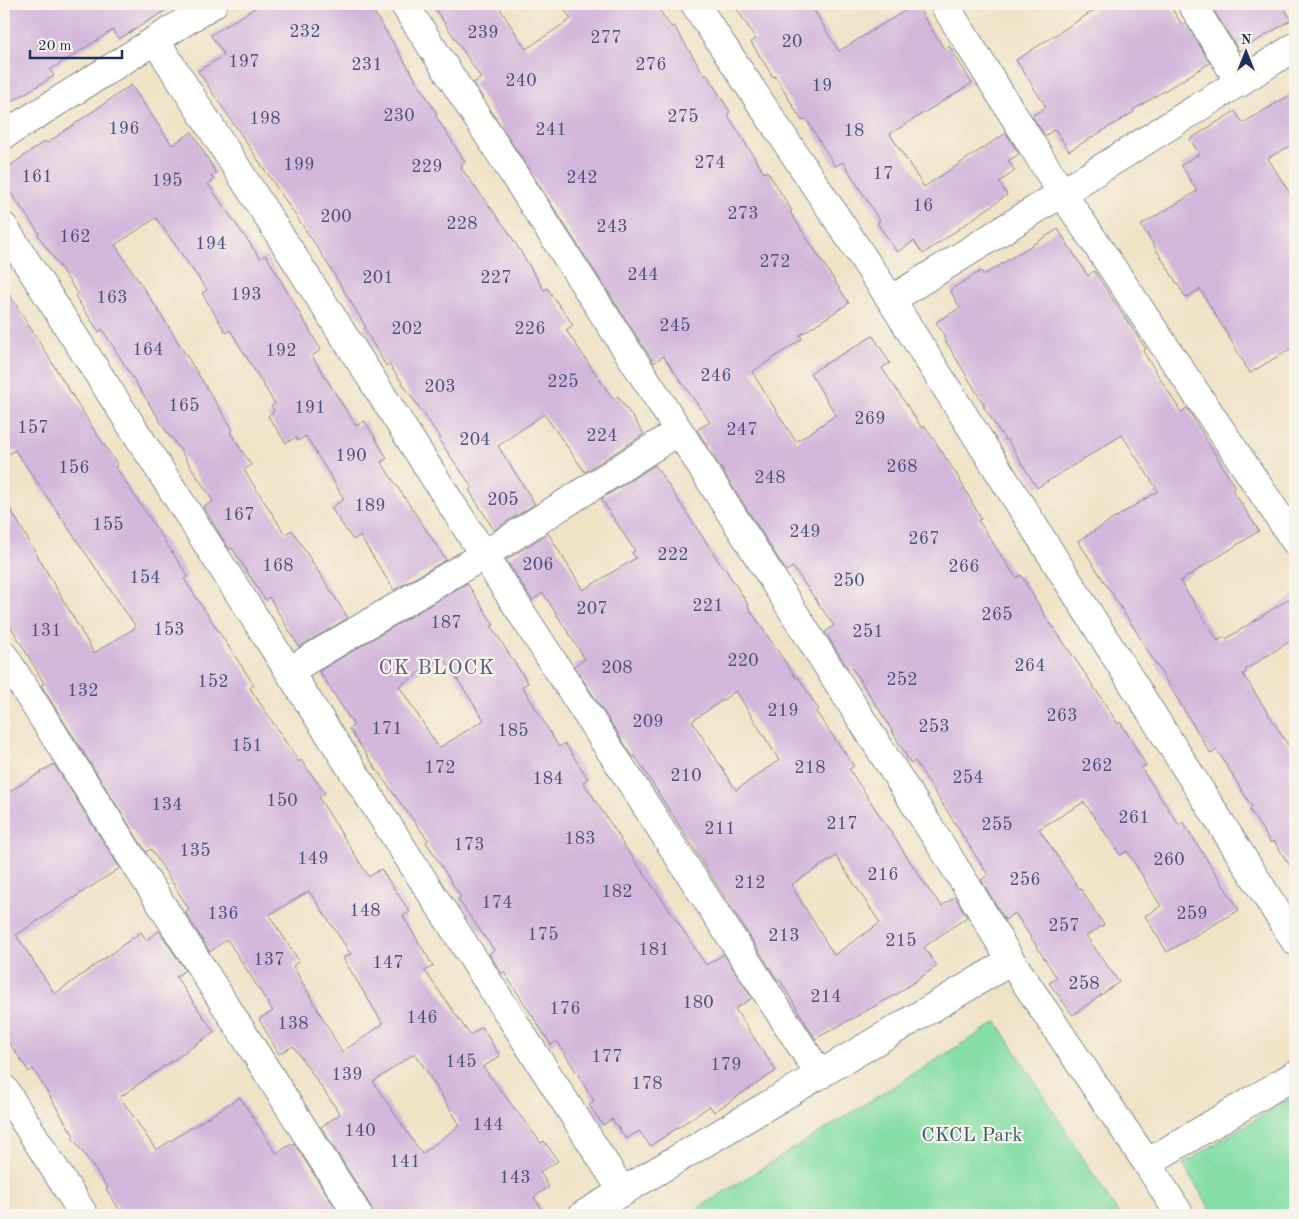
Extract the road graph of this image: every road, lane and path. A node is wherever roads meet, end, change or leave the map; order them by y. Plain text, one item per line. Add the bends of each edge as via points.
1 (213, 4) edge
2 (404, 4) edge
3 (695, 4) edge
4 (944, 4) edge
5 (1192, 4) edge
6 (155, 40) junction
7 (1295, 47) edge
8 (1240, 83) junction
9 (4, 135) edge
10 (1062, 193) junction
11 (4, 227) edge
12 (891, 300) junction
13 (679, 431) junction
14 (1295, 541) edge
15 (484, 555) junction
16 (4, 656) edge
17 (289, 672) junction
18 (1295, 941) edge
19 (1011, 961) junction
20 (820, 1075) junction
21 (1295, 1076) edge
22 (4, 1089) edge
23 (1148, 1163) junction
24 (623, 1192) junction
25 (84, 1215) edge
26 (358, 1215) edge
27 (583, 1215) edge
28 (1180, 1215) edge

1 - 6 street
2 - 13 street
3 - 12 street
4 - 10 street
5 - 8 street
6 - 9 street
6 - 15 street
7 - 8 street
8 - 10 street
10 - 12 street
10 - 14 street
11 - 17 street
12 - 18 street
13 - 15 street
13 - 19 street
15 - 17 street
15 - 20 street
16 - 26 street
17 - 24 street
19 - 20 street
19 - 23 street
20 - 24 street
21 - 23 street
22 - 25 street
23 - 28 street
24 - 27 street

